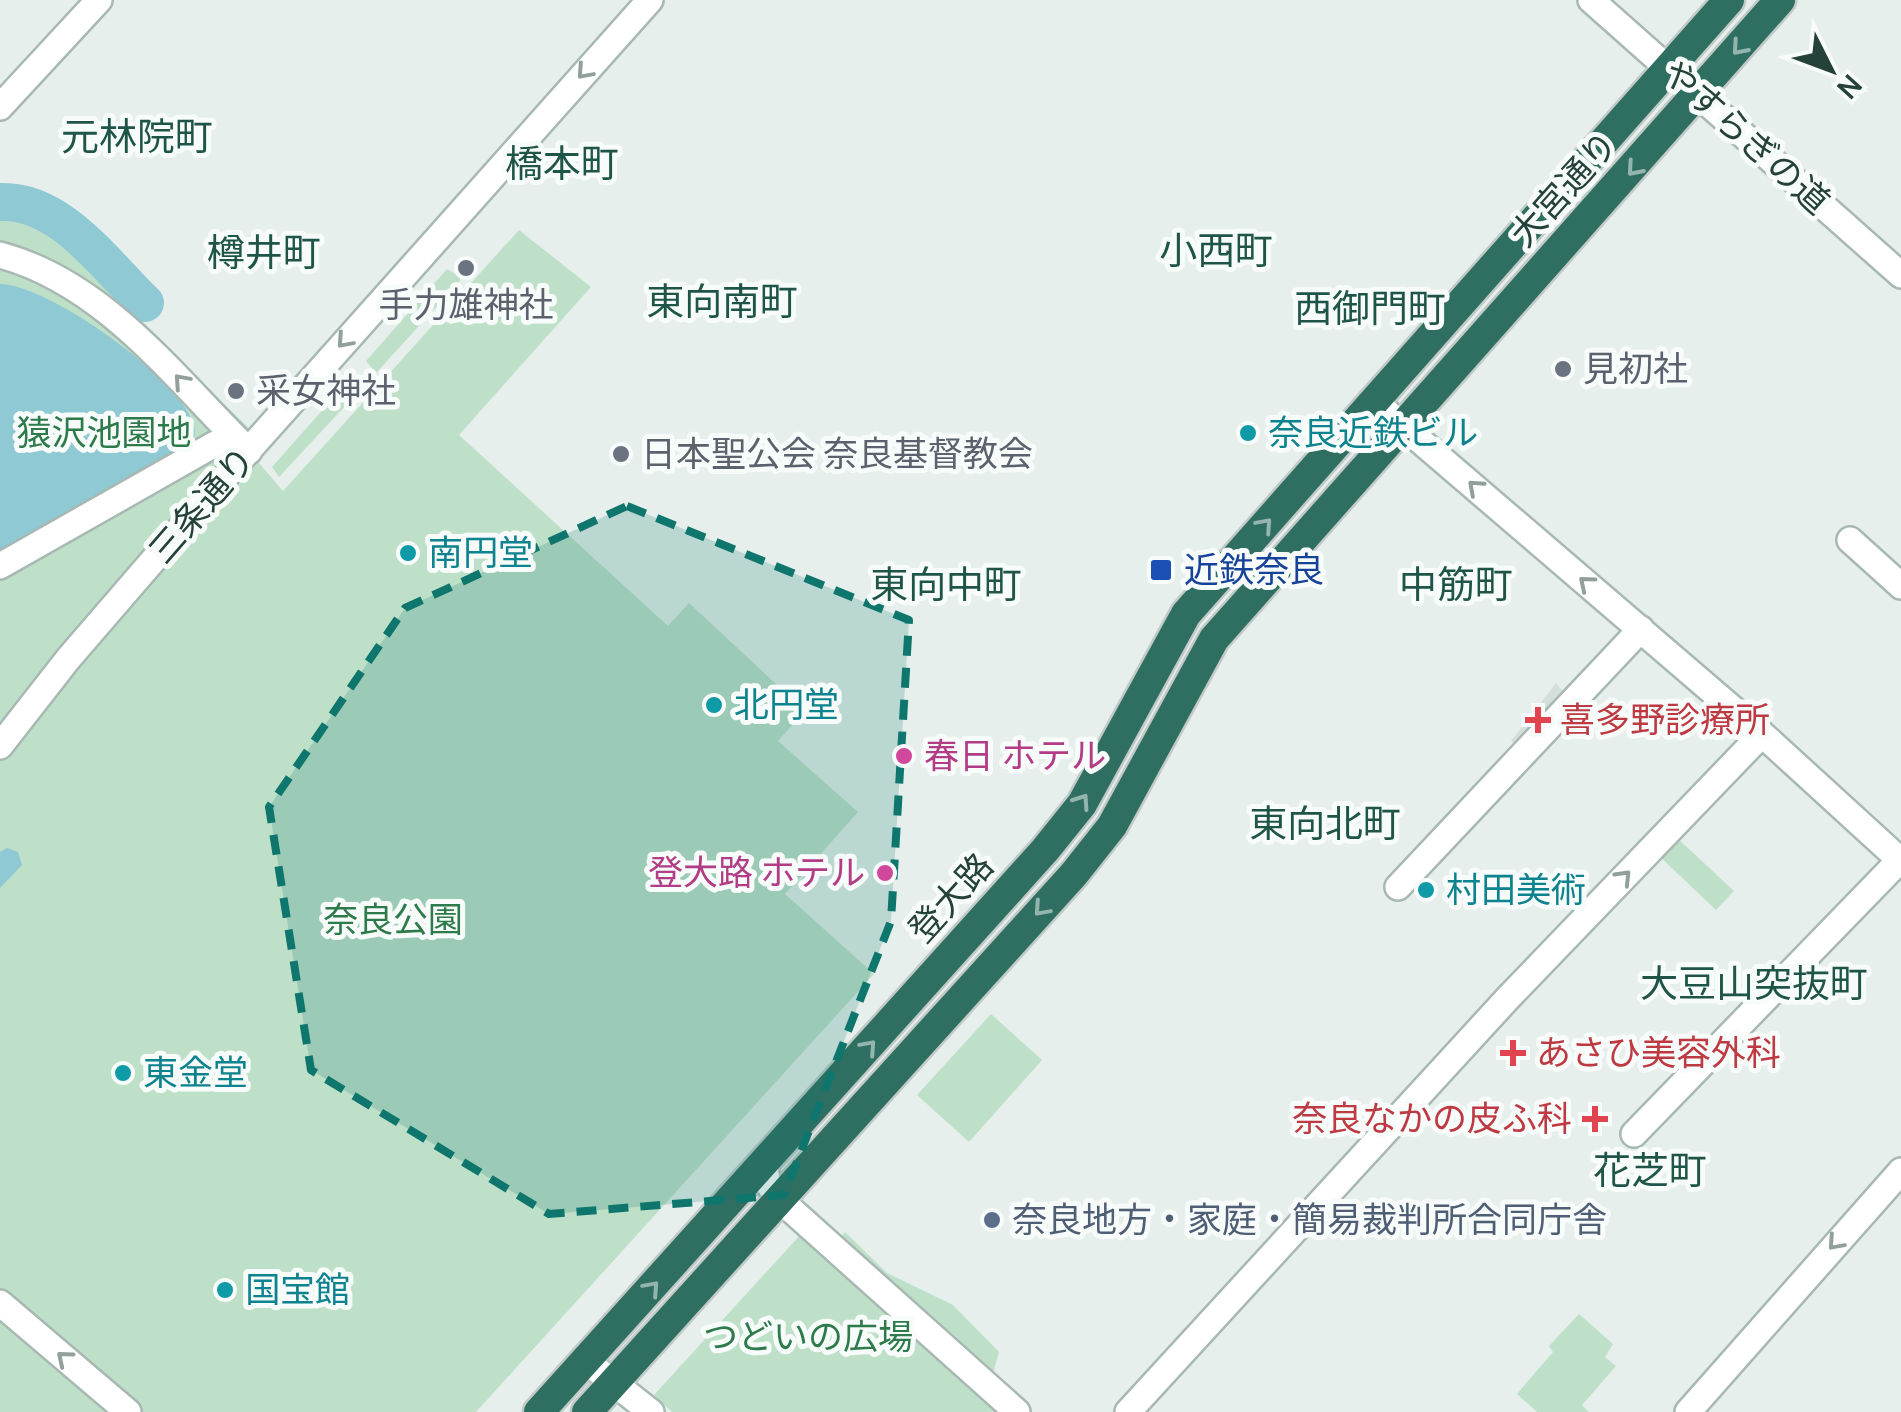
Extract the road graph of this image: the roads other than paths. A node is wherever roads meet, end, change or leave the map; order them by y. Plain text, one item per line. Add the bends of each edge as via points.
1 (99, 0) edge
2 (650, 0) edge
3 (1591, 0) edge
4 (1729, 0) edge
5 (1780, 0) edge
6 (1669, 67) junction
7 (1698, 95) junction
8 (0, 106) edge
9 (0, 256) edge
10 (1901, 275) edge
11 (1375, 402) junction
12 (1401, 424) junction
13 (249, 451) junction
14 (1850, 540) dead end
15 (0, 566) edge
16 (1901, 586) edge
17 (1641, 629) junction
18 (1762, 734) junction
19 (0, 746) edge
20 (1045, 850) junction
21 (1900, 861) edge
22 (1074, 874) junction
23 (1398, 887) dead end
24 (1634, 1134) dead end
25 (765, 1164) junction
26 (1898, 1181) edge
27 (778, 1198) junction
28 (0, 1304) edge
29 (586, 1360) junction
30 (612, 1384) junction
31 (128, 1412) edge
32 (540, 1412) edge
33 (588, 1412) edge
34 (652, 1412) edge
35 (1017, 1412) edge
36 (1128, 1412) edge
37 (1688, 1412) edge

1 - 8 street
2 -> 13 street, 三条通り
3 - 6 street, やすらぎの道
4 - 6 highway, 大宮通り
5 -> 7 highway, 大宮通り
6 - 7 street, やすらぎの道
6 - 11 highway, 大宮通り
7 - 10 street, やすらぎの道
7 -> 12 highway, 大宮通り
13 -> 9 street via 130,330 32,266
11 - 12 street
20 -> 11 highway, 登大路 via 1082,804 1186,614
17 -> 12 street
12 - 22 highway via 1214,640 1112,826
13 - 15 street via 215,444
13 - 19 street, 三条通り
14 - 16 street
17 - 18 street
17 - 23 street
18 - 21 street
36 -> 18 street via 1508,998
20 - 22 highway
25 -> 20 highway, 登大路
21 - 24 street
22 -> 27 highway
25 - 27 street
29 -> 25 highway, 登大路
26 -> 37 street
27 - 30 highway
27 - 35 street
31 -> 28 street
29 - 30 street
29 - 32 highway, 登大路
30 - 33 highway
30 - 34 street

